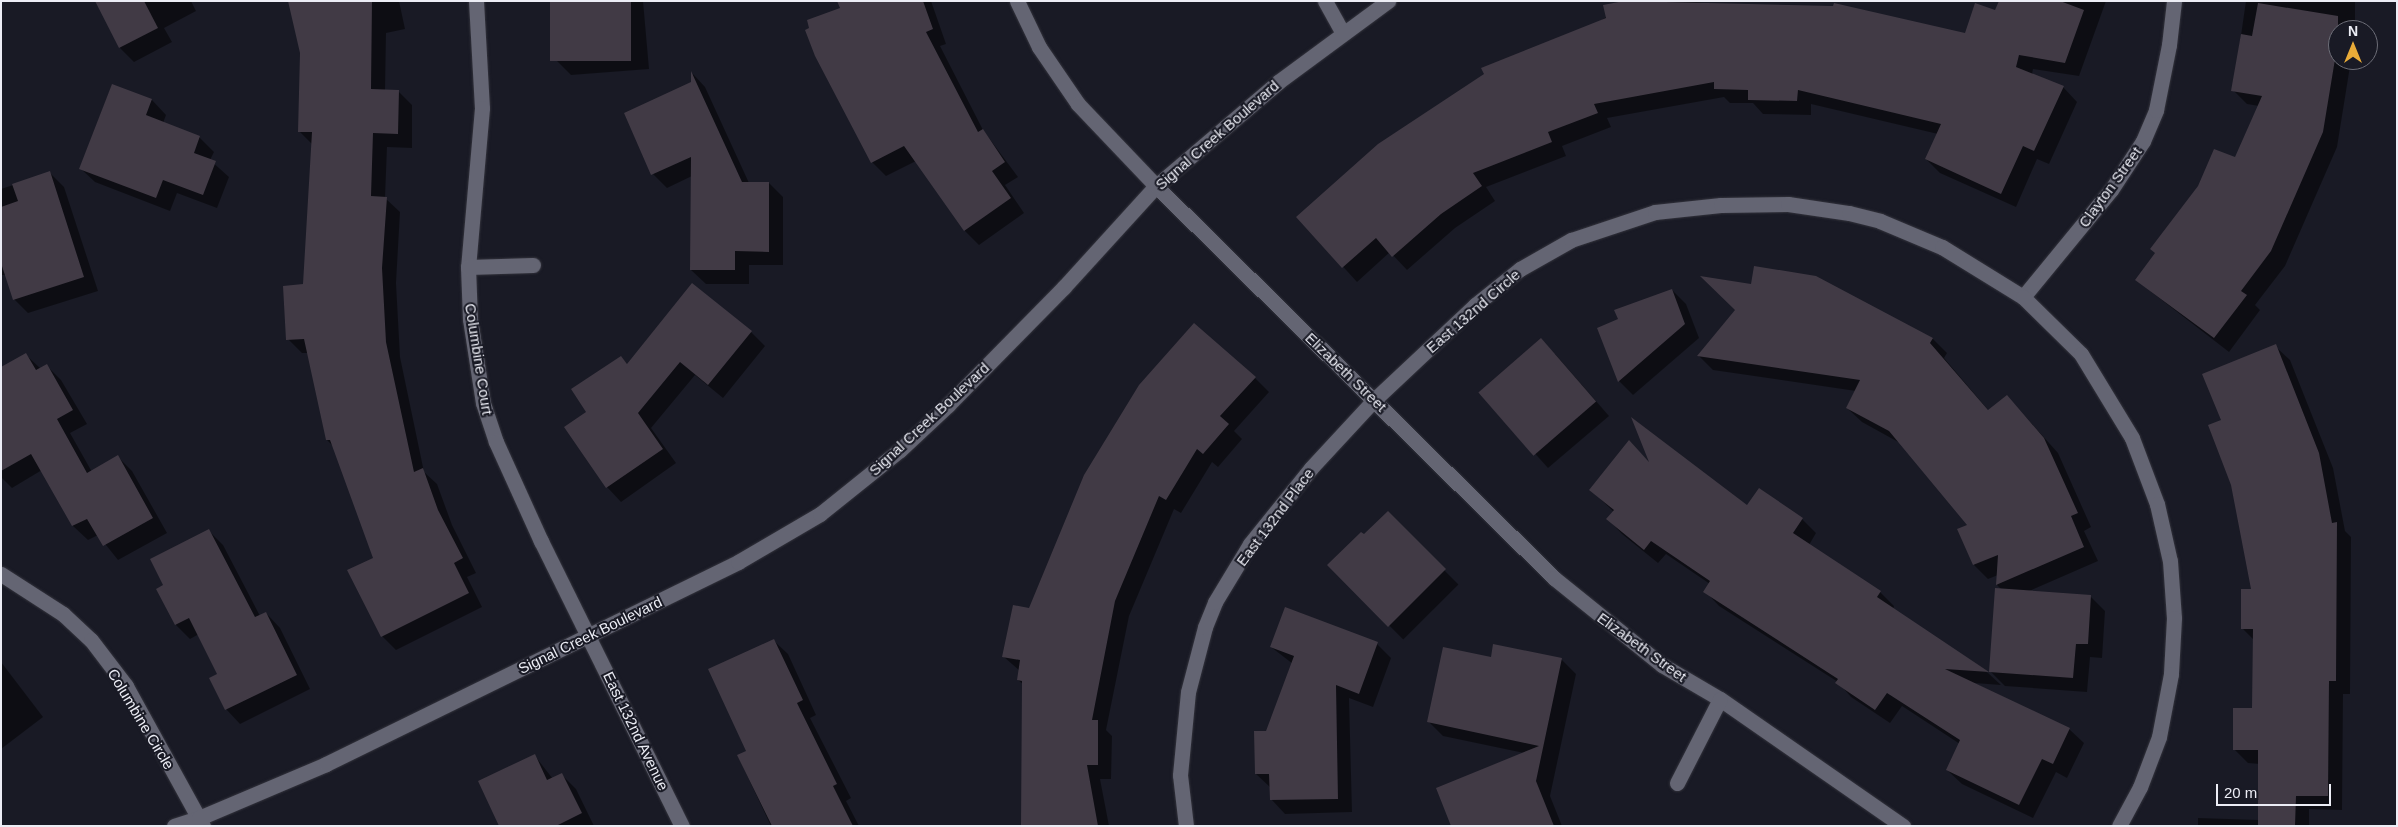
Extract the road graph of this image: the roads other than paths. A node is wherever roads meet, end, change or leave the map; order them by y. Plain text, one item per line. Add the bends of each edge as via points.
1 (476, 1) edge
2 (1017, 1) edge
3 (1325, 1) edge
4 (1388, 1) edge
5 (2174, 1) edge
6 (1343, 33) junction
7 (1156, 186) junction
8 (533, 265) dead end
9 (468, 267) junction
10 (2023, 297) junction
11 (1374, 400) junction
12 (1, 574) edge
13 (590, 636) junction
14 (1720, 699) junction
15 (1676, 783) dead end
16 (201, 822) edge
17 (174, 826) edge
18 (682, 826) edge
19 (1186, 826) edge
20 (1903, 826) edge
21 (2119, 826) edge

1 - 9 street, Columbine Court via 482,108
2 - 7 street, Elizabeth Street via 1039,47 1078,104
3 - 6 street
4 - 6 street, Signal Creek Boulevard
5 - 10 street, Clayton Street via 2156,110 2143,142 2111,190
6 - 7 street, Signal Creek Boulevard via 1278,82
7 - 11 street, Elizabeth Street
7 - 13 street, Signal Creek Boulevard via 1064,288 948,405 900,450 820,514 738,562
8 - 9 street
9 - 13 street, Columbine Court via 470,319 483,403 496,442 541,541
10 - 11 street, East 132nd Circle via 1942,247 1880,221 1849,213 1788,204 1721,205 1655,212 1571,240 1520,269 1475,305
10 - 21 street, East 132nd Circle via 2081,354 2132,438 2157,504 2170,561 2174,618 2171,674 2159,738 2140,787
11 - 14 street, Elizabeth Street via 1561,584 1662,665
11 - 19 street, East 132nd Place via 1312,468 1250,544 1215,602 1188,692 1180,775
12 - 16 street, Columbine Circle via 63,614 91,640 126,686
13 - 16 street, Signal Creek Boulevard
13 - 18 street, East 132nd Avenue
14 - 15 street
14 - 20 street, Elizabeth Street
16 - 17 street, Signal Creek Boulevard

